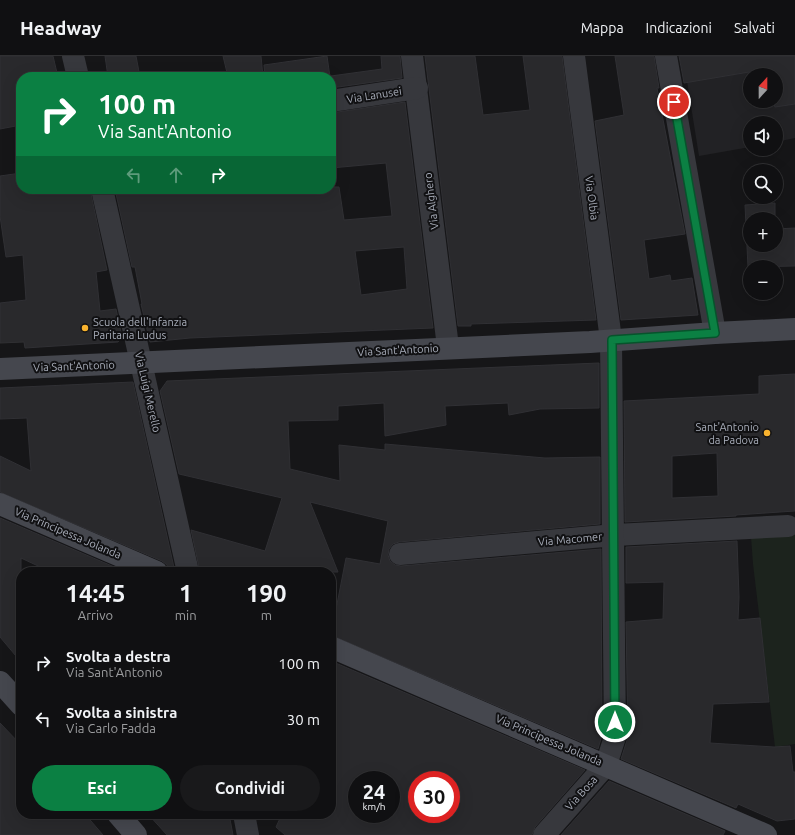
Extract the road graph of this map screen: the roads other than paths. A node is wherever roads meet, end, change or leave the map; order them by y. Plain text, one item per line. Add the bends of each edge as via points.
1 (73, 56) edge
2 (412, 56) edge
3 (574, 56) edge
4 (666, 56) edge
5 (77, 72) edge
6 (417, 88) junction
7 (336, 100) edge
8 (103, 194) edge
9 (795, 329) edge
10 (715, 333) junction
11 (612, 340) junction
12 (448, 347) junction
13 (141, 363) junction
14 (0, 369) edge
15 (0, 504) edge
16 (788, 526) dead end
17 (615, 535) junction
18 (400, 554) dead end
19 (145, 567) edge
20 (187, 567) edge
21 (336, 649) edge
22 (0, 682) edge
23 (16, 700) edge
24 (606, 765) junction
25 (122, 819) edge
26 (245, 819) edge
27 (136, 835) edge
28 (248, 835) edge
29 (544, 835) edge
30 (766, 835) edge

1 - 5 street
2 - 6 street, Via Alghero
3 - 11 street, Via Olbia
4 - 10 street
6 - 7 street, Via Lanusei
6 - 12 street, Via Alghero
8 - 13 street, Via Luigi Merello
9 - 10 street, Via Sant'Antonio
10 - 11 street, Via Sant'Antonio
11 - 12 street, Via Sant'Antonio
11 - 17 street, Via Bosa
12 - 13 street, Via Sant'Antonio
13 - 14 street, Via Sant'Antonio
13 - 20 street, Via Luigi Merello
15 - 19 street, Via Principessa Jolanda
16 - 17 street, Via Macomer
17 - 18 street, Via Macomer
17 - 24 street, Via Bosa via 615,737
21 - 24 street, Via Principessa Jolanda
22 - 23 street
24 - 29 street, Via Bosa
24 - 30 street, Via Principessa Jolanda
25 - 27 street
26 - 28 street

